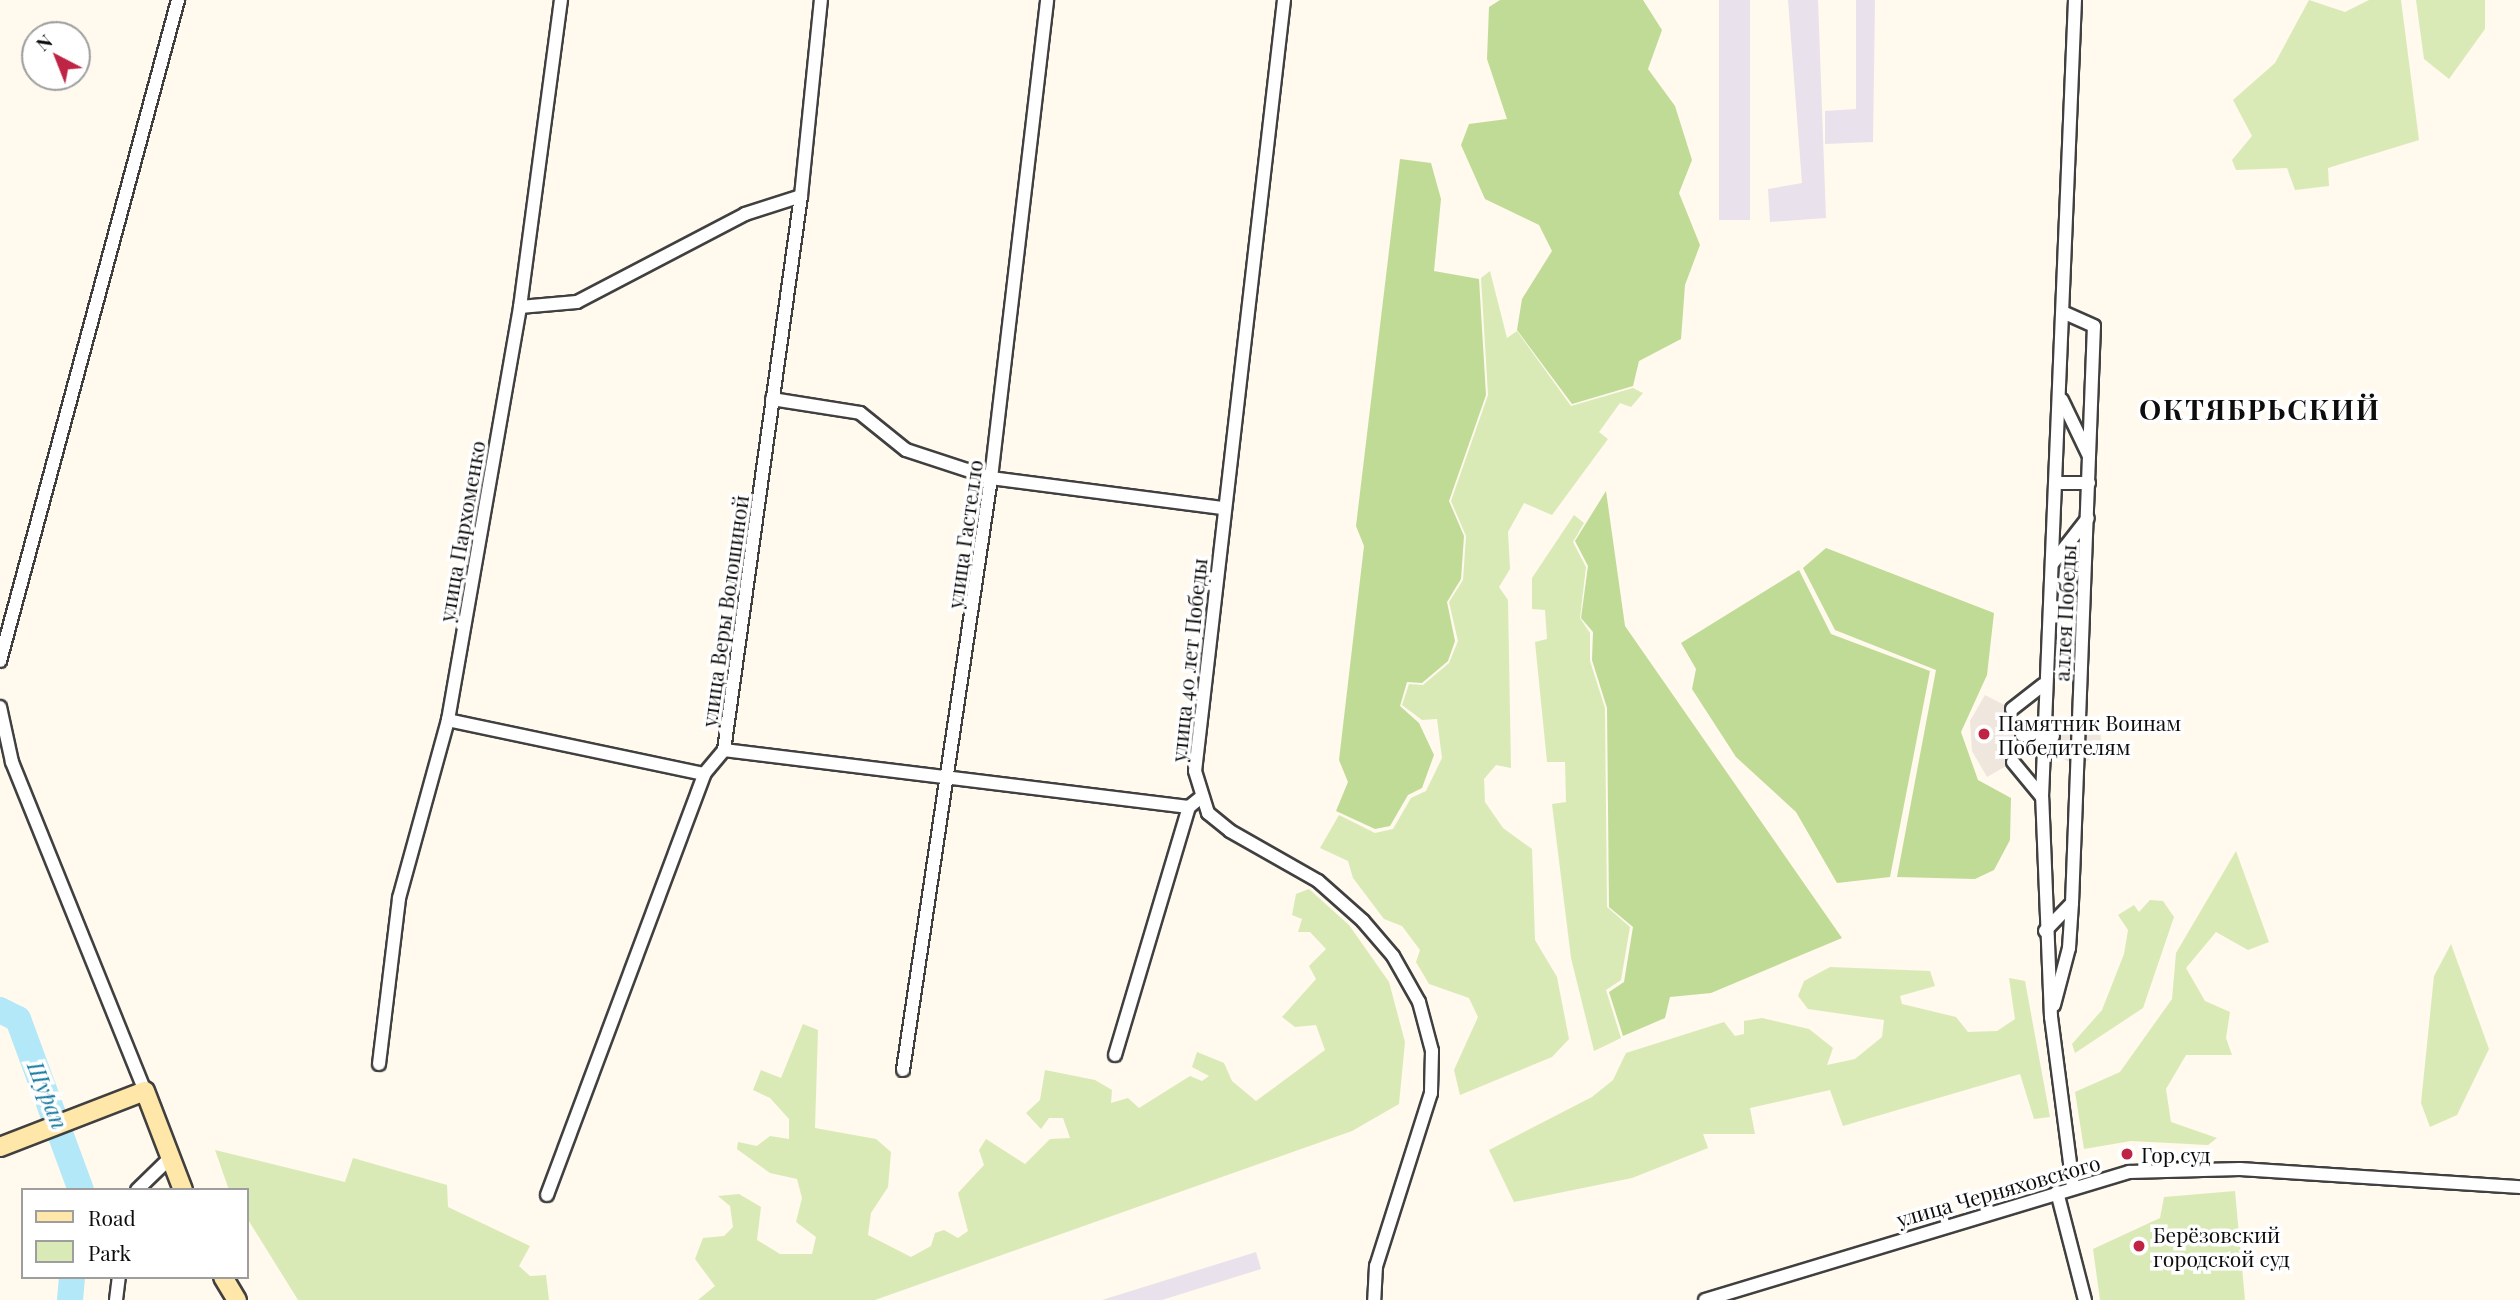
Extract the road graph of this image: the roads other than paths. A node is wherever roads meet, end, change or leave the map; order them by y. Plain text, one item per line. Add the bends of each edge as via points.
1 (178, 0) edge
2 (561, 0) edge
3 (821, 0) edge
4 (1047, 0) edge
5 (1284, 0) edge
6 (2074, 0) edge
7 (801, 196) junction
8 (520, 307) junction
9 (2065, 313) junction
10 (2061, 397) junction
11 (772, 399) junction
12 (2090, 459) junction
13 (991, 478) junction
14 (2057, 483) junction
15 (2089, 483) junction
16 (1222, 508) junction
17 (2089, 518) junction
18 (2052, 564) junction
19 (0, 661) edge
20 (2043, 685) junction
21 (0, 707) edge
22 (2012, 709) dead end
23 (448, 720) junction
24 (2022, 735) dead end
25 (2048, 736) junction
26 (724, 750) junction
27 (2013, 762) dead end
28 (704, 774) junction
29 (950, 778) junction
30 (2042, 797) junction
31 (1200, 798) junction
32 (1189, 807) junction
33 (2072, 903) junction
34 (2045, 931) junction
35 (2051, 1017) junction
36 (1115, 1055) dead end
37 (379, 1064) dead end
38 (903, 1070) dead end
39 (145, 1091) junction
40 (0, 1147) edge
41 (172, 1156) junction
42 (2073, 1186) junction
43 (2520, 1187) edge
44 (138, 1188) edge
45 (182, 1188) edge
46 (2057, 1192) junction
47 (547, 1195) dead end
48 (120, 1279) edge
49 (224, 1279) edge
50 (116, 1300) edge
51 (237, 1300) edge
52 (1374, 1300) edge
53 (1705, 1300) edge
54 (2085, 1300) edge

1 - 19 street
2 - 8 street, улица Пархоменко
3 - 7 street, улица Веры Волошиной
4 - 13 street, улица Гастелло
5 - 16 street, улица 40 лет Победы
6 - 9 street
7 - 8 street via 745,214 577,303
7 - 11 street, улица Веры Волошиной
8 - 23 street, улица Пархоменко
9 - 10 street
9 - 12 street, аллея Победы via 2094,326
10 - 12 street
10 - 14 street
11 - 13 street via 860,413 906,450
11 - 26 street, улица Веры Волошиной
12 - 15 street, аллея Победы
13 - 16 street
13 - 29 street, улица Гастелло
14 - 15 street
14 - 18 street
15 - 17 street, аллея Победы
16 - 31 street, улица 40 лет Победы via 1195,771
17 - 18 street
17 - 33 street, аллея Победы
18 - 20 street
20 - 22 street
20 - 25 street
21 - 39 street via 12,762
23 - 28 street
23 - 37 street, улица Пархоменко via 399,898
24 - 25 street
25 - 30 street
26 - 28 street, улица Веры Волошиной
26 - 29 street
27 - 30 street
28 - 47 street, улица Веры Волошиной
29 - 32 street
29 - 38 street, улица Гастелло
30 - 34 street
31 - 32 street
31 - 52 street via 1230,831 1318,881 1363,921 1394,956 1419,1002 1432,1051 1430,1093 1376,1266
32 - 36 street
33 - 34 street
33 - 35 street, аллея Победы via 2068,948
34 - 35 street
35 - 42 street
39 - 40 main road
39 - 41 main road
41 - 44 street
41 - 45 main road
42 - 43 street, улица Черняховского via 2129,1172 2179,1167
42 - 46 street, улица Черняховского
46 - 53 street, улица Черняховского
46 - 54 street
48 - 50 street
49 - 51 main road

